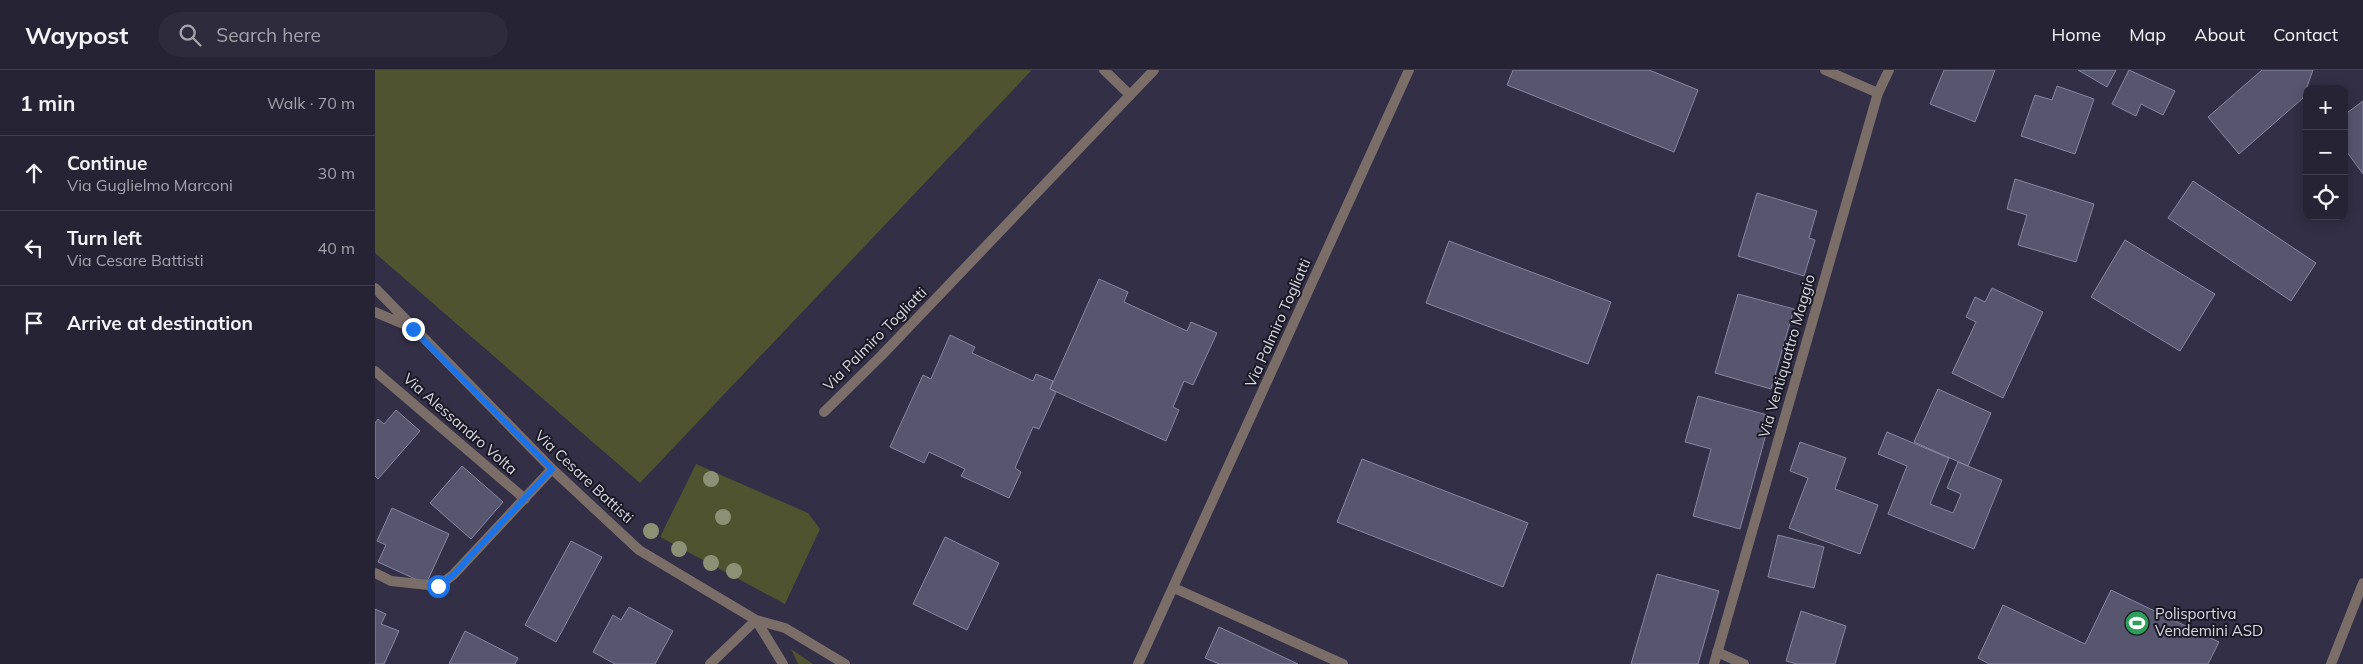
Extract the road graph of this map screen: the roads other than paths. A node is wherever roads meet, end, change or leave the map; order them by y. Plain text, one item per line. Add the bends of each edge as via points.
1 (1104, 70) edge
2 (1154, 70) edge
3 (1409, 70) edge
4 (1825, 70) edge
5 (1889, 70) edge
6 (1878, 93) junction
7 (1129, 95) junction
8 (375, 288) edge
9 (375, 312) edge
10 (413, 329) junction
11 (375, 370) edge
12 (824, 412) dead end
13 (552, 469) junction
14 (525, 499) junction
15 (375, 573) edge
16 (2363, 583) edge
17 (1174, 588) junction
18 (756, 620) junction
19 (1717, 652) junction
20 (710, 664) edge
21 (783, 664) edge
22 (845, 664) edge
23 (1138, 664) edge
24 (1343, 664) edge
25 (1713, 664) edge
26 (1744, 664) edge
27 (2331, 664) edge

1 - 7 street
2 - 7 street, Via Palmiro Togliatti
3 - 17 street, Via Palmiro Togliatti
4 - 6 street
5 - 6 street, Via Ventiquattro Maggio
6 - 19 street, Via Ventiquattro Maggio
7 - 12 street, Via Palmiro Togliatti via 896,341
8 - 10 street, Via Cesare Battisti
9 - 10 street, Via Cesare Battisti
10 - 13 street, Via Cesare Battisti
11 - 14 street, Via Alessandro Volta
13 - 14 street
13 - 18 street, Via Cesare Battisti via 639,550
14 - 15 street via 453,575 438,586 391,581
16 - 27 street
17 - 23 street, Via Palmiro Togliatti
17 - 24 street
18 - 20 street
18 - 21 street, Via Cesare Battisti
18 - 22 street, Via Cesare Battisti via 785,628
19 - 25 street, Via Ventiquattro Maggio
19 - 26 street

